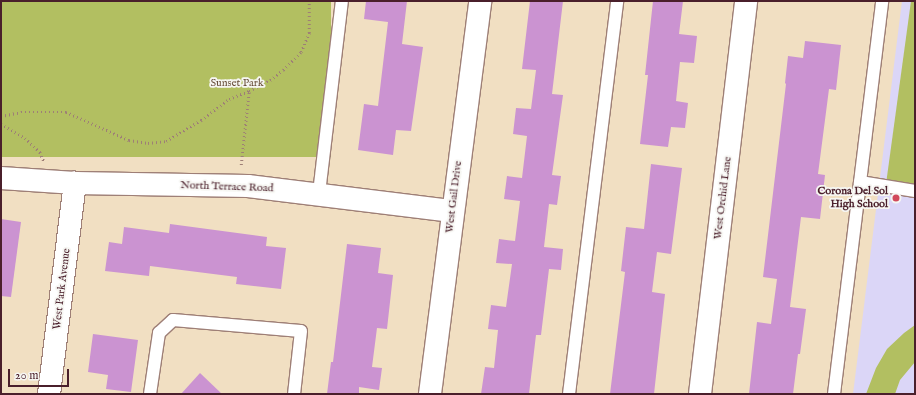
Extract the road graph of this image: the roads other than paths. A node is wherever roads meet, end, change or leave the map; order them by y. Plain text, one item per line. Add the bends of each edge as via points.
1 (342, 1) edge
2 (480, 1) edge
3 (617, 1) edge
4 (746, 1) edge
5 (882, 1) edge
6 (1, 178) edge
7 (860, 182) junction
8 (75, 183) junction
9 (915, 191) edge
10 (319, 193) junction
11 (452, 211) junction
12 (49, 394) edge
13 (150, 394) edge
14 (294, 394) edge
15 (430, 394) edge
16 (569, 394) edge
17 (700, 394) edge
18 (834, 394) edge

1 - 10 lane
2 - 11 street, West Gail Drive
3 - 16 lane
4 - 17 street, West Orchid Lane
5 - 7 lane
6 - 8 street, North Terrace Road
7 - 9 lane
7 - 18 lane
8 - 10 street, North Terrace Road via 239,186
8 - 12 street, West Park Avenue
10 - 11 street, North Terrace Road
11 - 15 street, West Gail Drive
13 - 14 lane via 159,333 173,320 301,331

